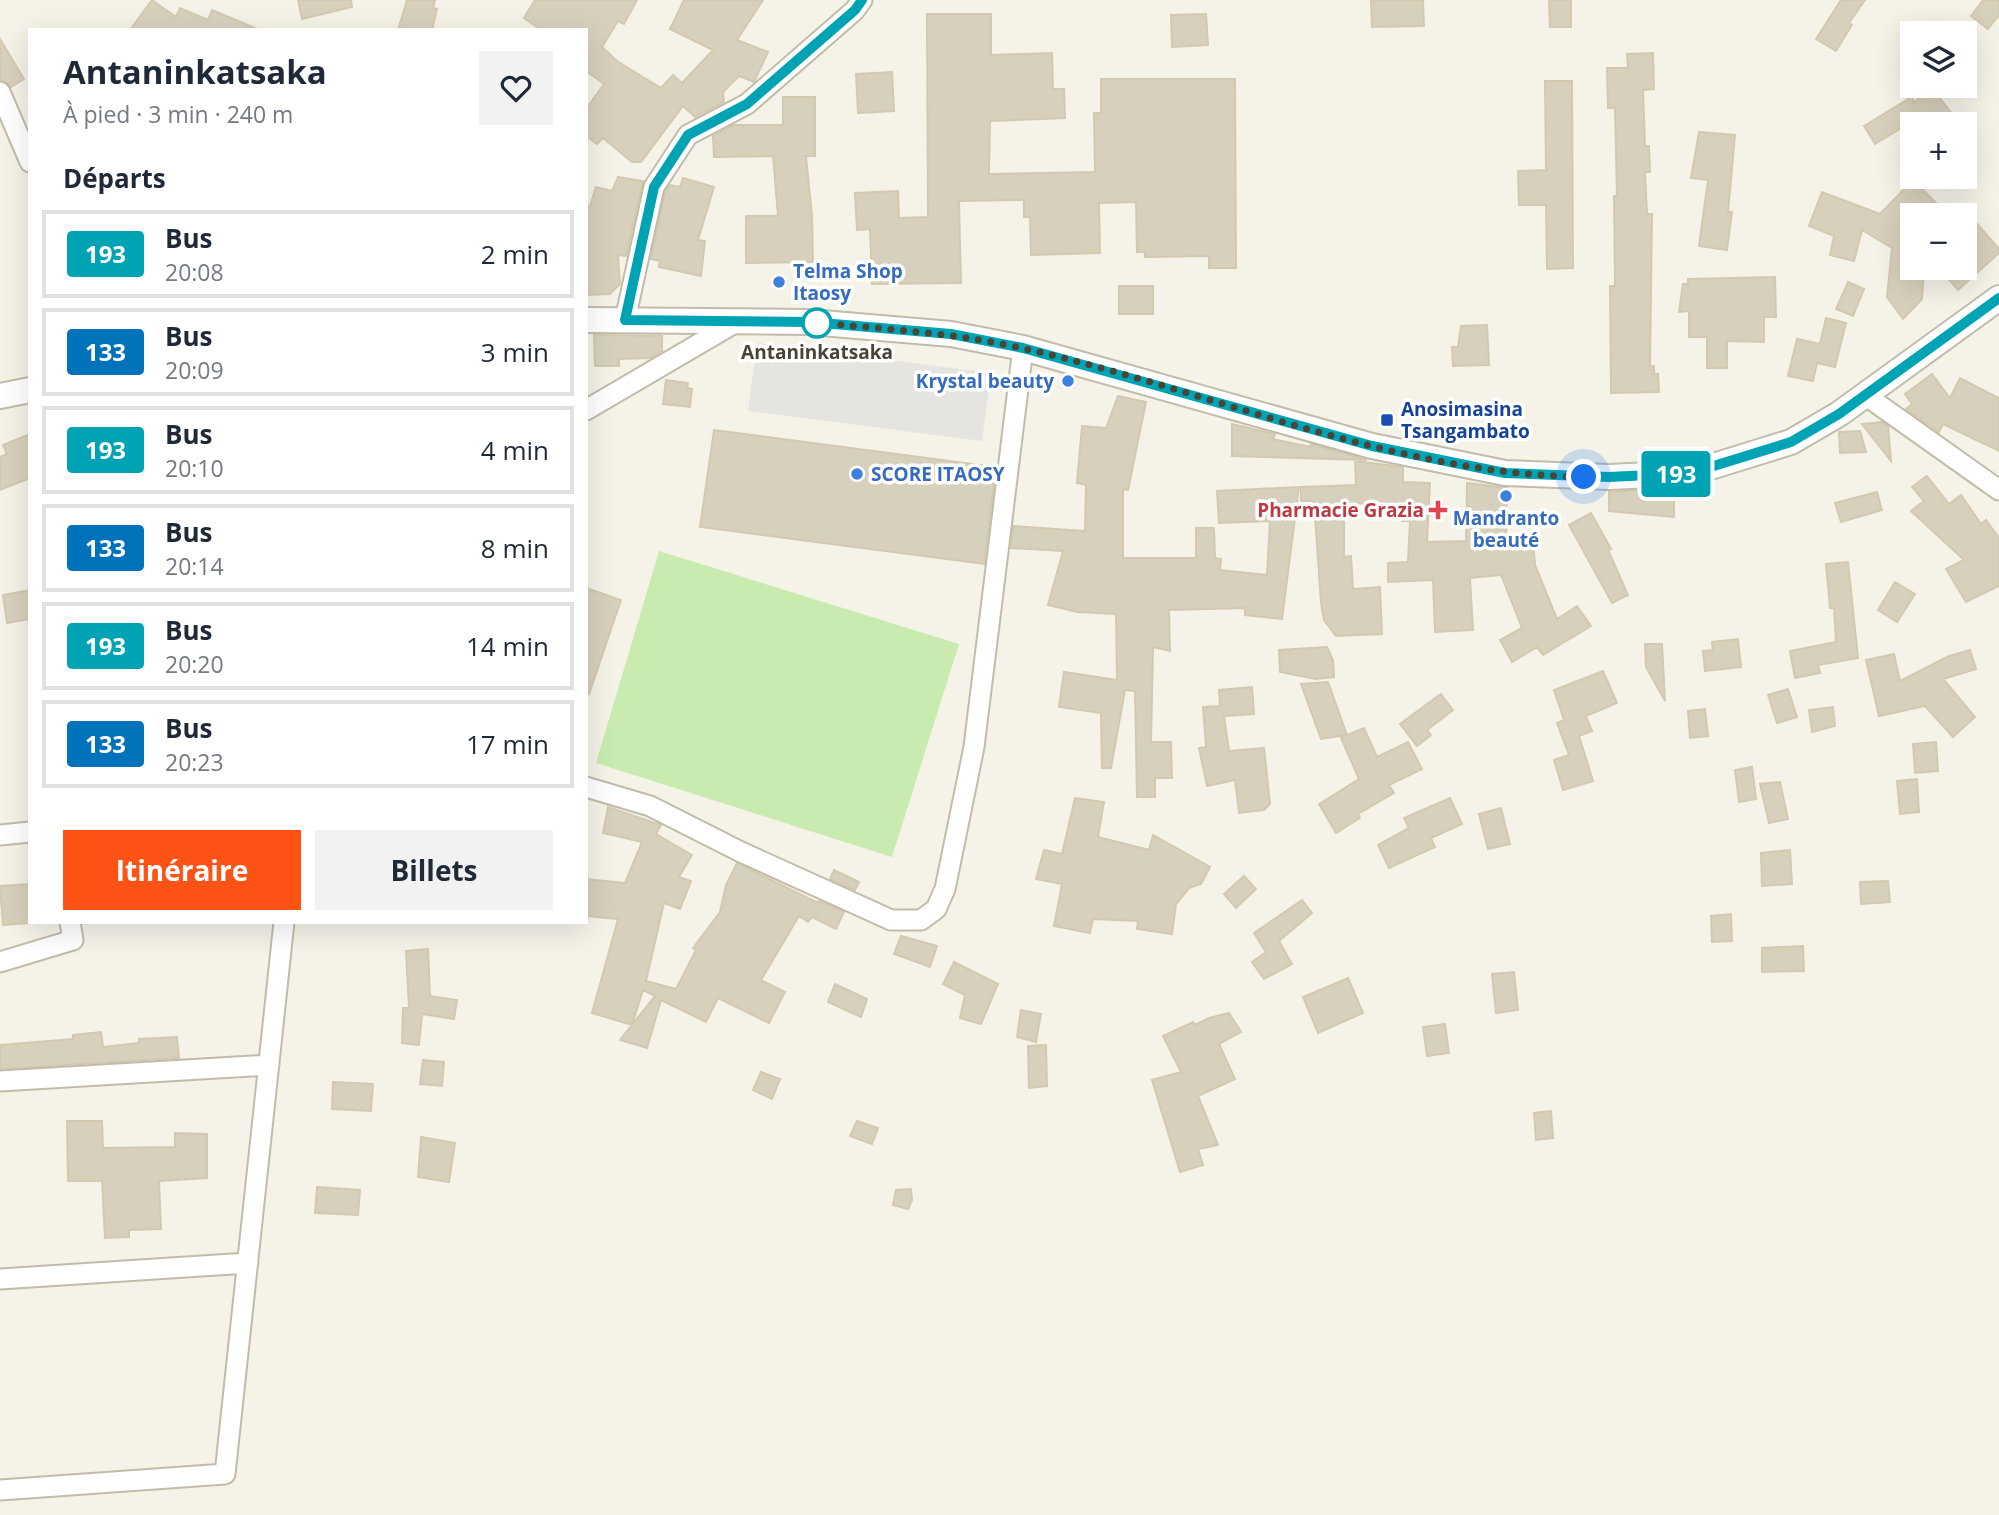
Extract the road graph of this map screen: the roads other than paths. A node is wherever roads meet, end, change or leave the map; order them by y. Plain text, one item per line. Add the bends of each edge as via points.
1 (862, 0) edge
2 (0, 92) edge
3 (28, 157) edge
4 (1999, 298) edge
5 (588, 320) edge
6 (625, 320) junction
7 (739, 321) junction
8 (1023, 348) junction
9 (28, 390) edge
10 (1865, 395) junction
11 (0, 396) edge
12 (588, 409) edge
13 (1999, 490) edge
14 (588, 789) edge
15 (28, 832) edge
16 (0, 835) edge
17 (70, 924) edge
18 (284, 924) edge
19 (0, 962) edge
20 (269, 1065) junction
21 (0, 1081) edge
22 (248, 1263) junction
23 (0, 1279) edge
24 (0, 1490) edge

1 - 6 street via 747,104 688,135 654,187
2 - 3 street
4 - 10 street
5 - 6 street
6 - 7 street
7 - 8 street via 951,334
7 - 12 street
8 - 10 street via 1372,446 1505,473 1691,473 1791,442
8 - 14 street via 975,747 945,889 936,909 921,920 891,920 650,806
9 - 11 street
10 - 13 street
15 - 16 street
17 - 19 street via 73,940
18 - 20 street
20 - 21 street
20 - 22 street
22 - 23 street
22 - 24 street via 225,1474

